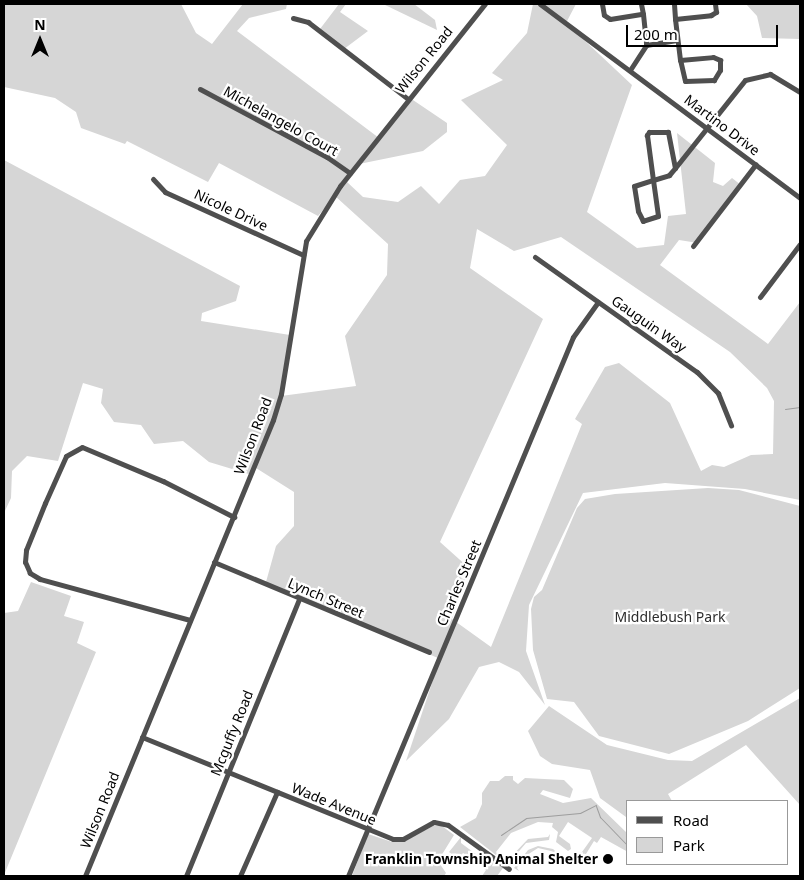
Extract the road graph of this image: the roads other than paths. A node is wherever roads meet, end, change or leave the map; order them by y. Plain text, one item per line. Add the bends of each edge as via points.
1 (485, 4) edge
2 (540, 4) edge
3 (602, 4) edge
4 (641, 4) edge
5 (674, 4) edge
6 (715, 4) edge
7 (643, 14) junction
8 (293, 18) dead end
9 (675, 20) junction
10 (678, 40) junction
11 (646, 45) junction
12 (680, 60) junction
13 (630, 70) junction
14 (200, 89) dead end
15 (800, 92) edge
16 (408, 99) junction
17 (706, 127) junction
18 (756, 164) junction
19 (675, 168) junction
20 (350, 173) junction
21 (153, 179) dead end
22 (654, 180) junction
23 (800, 198) edge
24 (800, 244) edge
25 (693, 246) dead end
26 (303, 256) junction
27 (535, 257) dead end
28 (760, 297) dead end
29 (598, 302) junction
30 (731, 425) dead end
31 (234, 517) junction
32 (214, 562) junction
33 (299, 599) junction
34 (190, 620) junction
35 (429, 652) dead end
36 (142, 737) junction
37 (229, 772) junction
38 (277, 792) junction
39 (367, 830) junction
40 (509, 869) dead end
41 (85, 876) edge
42 (186, 876) edge
43 (240, 876) edge
44 (348, 876) edge

1 - 16 street, Wilson Road
2 - 13 street, Martino Drive
3 - 7 street via 604,15 610,19
4 - 7 street
5 - 9 street
6 - 9 street via 716,12 711,15
7 - 11 street
8 - 16 street via 308,22
9 - 10 street
10 - 11 street
10 - 12 street
11 - 13 street
12 - 12 street via 685,82 714,80 720,73 718,57
13 - 17 street, Martino Drive
14 - 20 street, Michelangelo Court via 328,157
15 - 17 street via 770,74 750,77
16 - 20 street, Wilson Road
17 - 18 street, Martino Drive
17 - 19 street
18 - 23 street, Martino Drive
18 - 25 street
19 - 22 street via 669,175
19 - 22 street via 668,132 649,132
20 - 26 street, Wilson Road via 318,216
21 - 26 street, Nicole Drive via 165,192
22 - 22 street via 634,186 643,221 658,216
24 - 28 street
26 - 31 street, Wilson Road via 281,394
27 - 29 street, Gauguin Way
29 - 30 street, Gauguin Way via 697,372 718,393
29 - 39 street, Charles Street via 574,337
31 - 32 street, Wilson Road
31 - 34 street via 87,448 76,448 66,456 45,503 26,550 25,562 30,573 40,579
32 - 33 street, Lynch Street
32 - 34 street, Wilson Road
33 - 35 street, Lynch Street
33 - 37 street, Mcguffy Road
34 - 36 street, Wilson Road
36 - 37 street, Wade Avenue
36 - 41 street, Wilson Road
37 - 38 street, Wade Avenue
37 - 42 street, Mcguffy Road
38 - 39 street, Wade Avenue
38 - 43 street
39 - 40 street, Wade Avenue via 399,840 429,824 442,823 454,828
39 - 44 street, Charles Street

